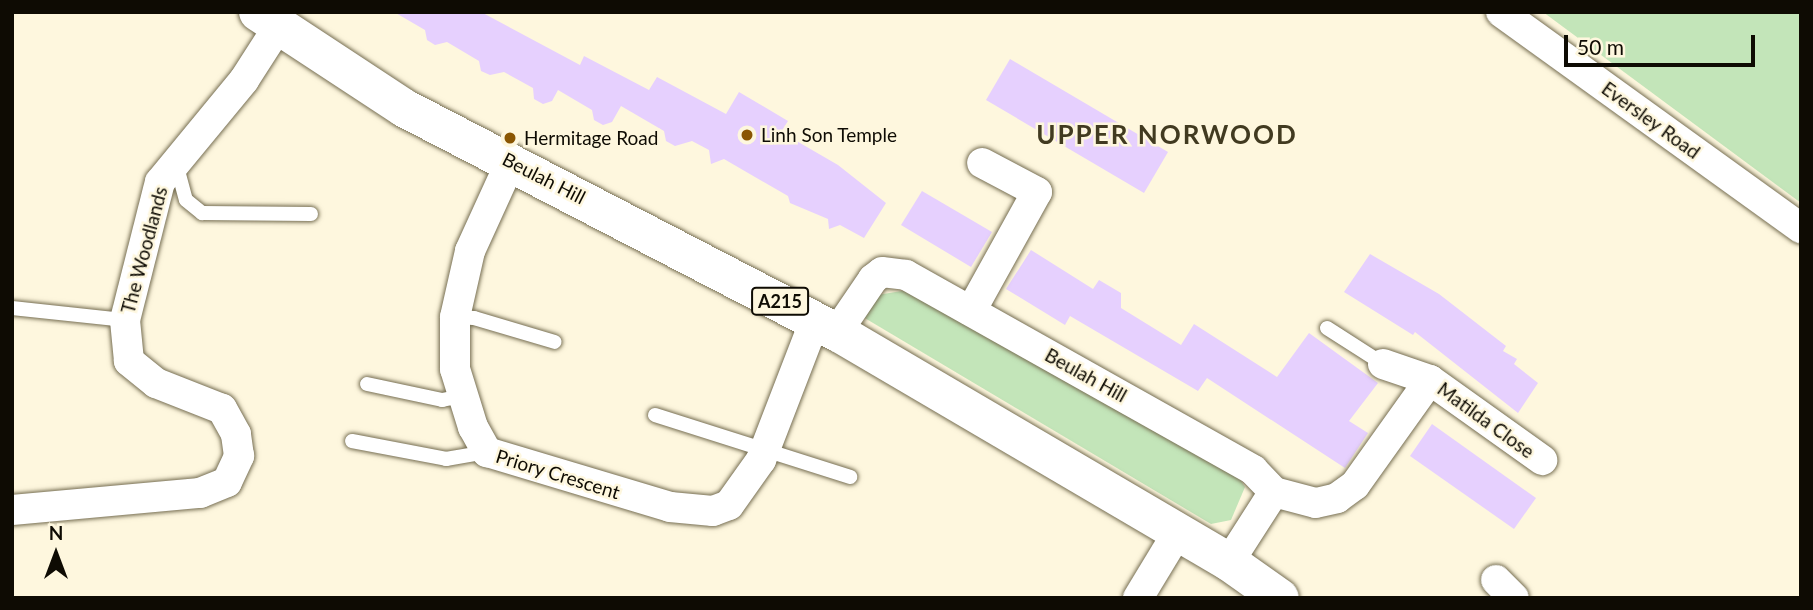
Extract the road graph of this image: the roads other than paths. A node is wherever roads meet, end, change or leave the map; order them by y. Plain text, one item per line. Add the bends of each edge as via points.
1 (1502, 12) edge
2 (268, 20) edge
3 (176, 161) junction
4 (511, 161) junction
5 (982, 163) dead end
6 (311, 214) dead end
7 (1801, 228) edge
8 (12, 308) edge
9 (971, 311) junction
10 (455, 317) junction
11 (125, 320) junction
12 (826, 326) junction
13 (1326, 328) dead end
14 (555, 342) dead end
15 (1383, 363) joint
16 (1430, 380) junction
17 (368, 384) dead end
18 (462, 396) junction
19 (655, 415) dead end
20 (352, 440) dead end
21 (486, 452) junction
22 (764, 452) junction
23 (1542, 460) dead end
24 (850, 477) dead end
25 (1274, 492) junction
26 (12, 510) edge
27 (1178, 532) junction
28 (1229, 562) junction
29 (1139, 598) edge
30 (1280, 598) edge

1 - 7 street, Eversley Road
2 - 3 street, The Woodlands via 244,80
2 - 4 main road, Beulah Hill / A215 via 404,108
3 - 6 lane via 186,200 202,212
3 - 11 street, The Woodlands via 160,182
4 - 10 street, Priory Crescent via 470,251
4 - 12 main road, Beulah Hill / A215
5 - 9 street via 1037,192
8 - 11 lane
9 - 12 street, Beulah Hill via 906,275 882,272
9 - 25 street, Beulah Hill via 1253,470
10 - 14 lane via 474,318
10 - 18 street, Priory Crescent via 455,369
11 - 26 street, The Woodlands via 129,360 156,383 222,409 236,434 239,456 227,482 200,493
12 - 22 street, Priory Crescent
12 - 27 main road, Beulah Hill / A215
13 - 15 lane
15 - 16 street, Matilda Close
16 - 23 street, Matilda Close
16 - 25 street via 1346,492 1316,503
17 - 18 lane via 442,400
18 - 21 street, Priory Crescent
19 - 22 lane
20 - 21 lane via 446,459
21 - 22 street, Priory Crescent via 691,512 729,505 753,476
22 - 24 lane
25 - 28 street
27 - 28 main road, Beulah Hill / A215
27 - 29 street
28 - 30 main road, Beulah Hill / A215

